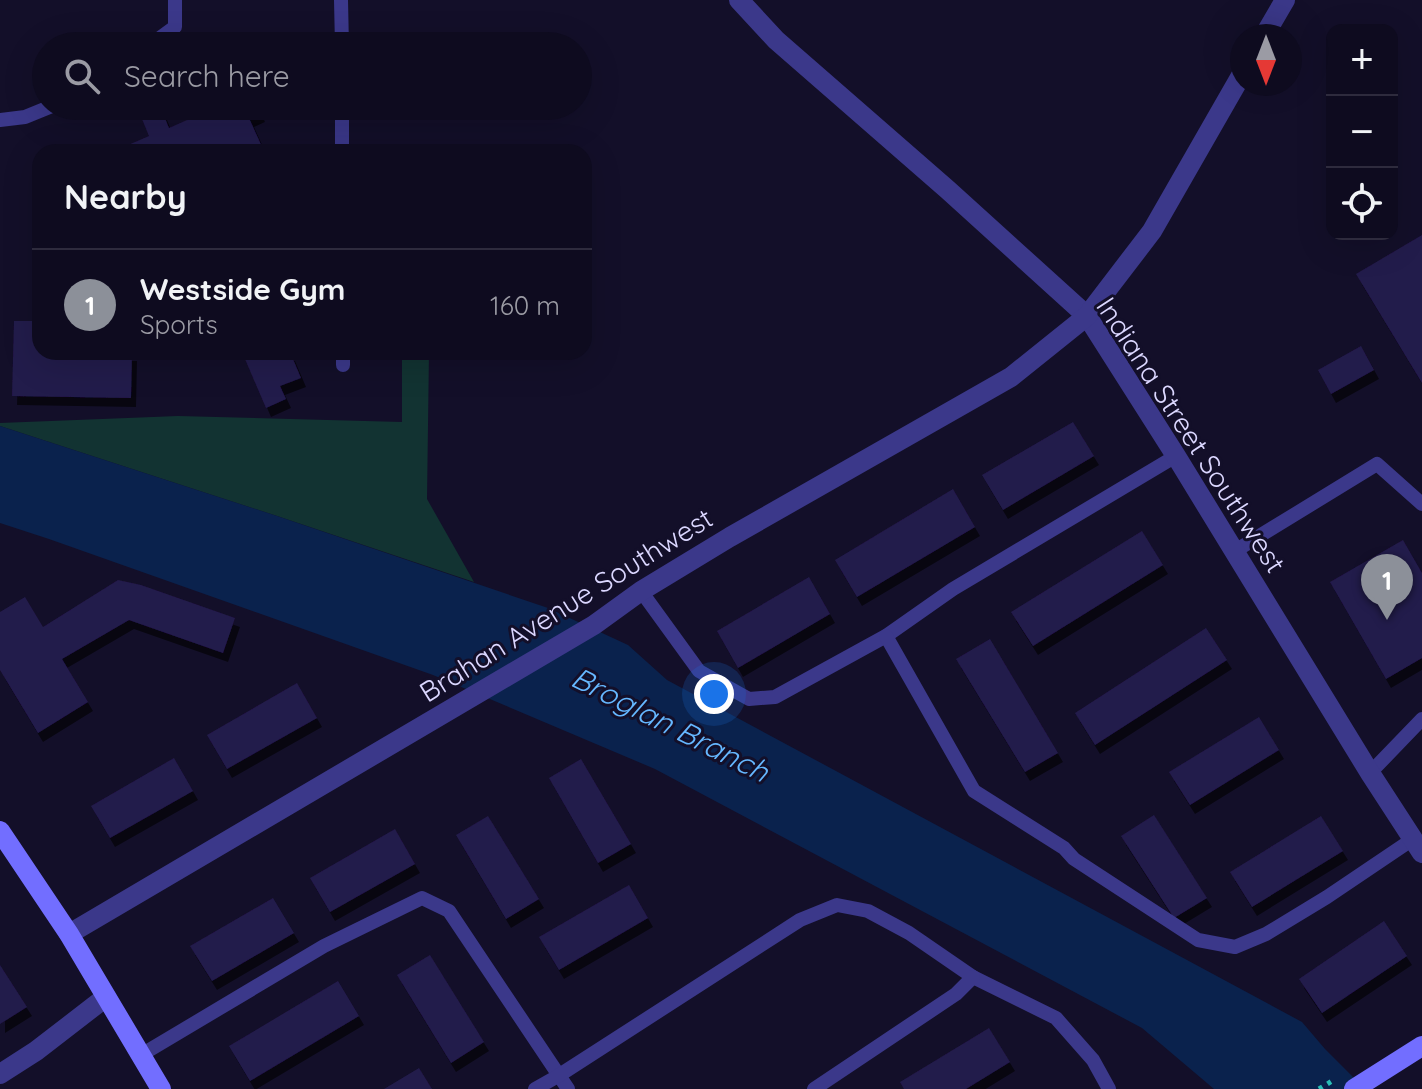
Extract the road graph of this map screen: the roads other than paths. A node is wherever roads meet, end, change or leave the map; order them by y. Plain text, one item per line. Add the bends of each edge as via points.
1 (175, 0) edge
2 (341, 0) edge
3 (739, 0) edge
4 (1285, 0) edge
5 (754, 8) edge
6 (1271, 24) edge
7 (168, 32) edge
8 (342, 32) edge
9 (1230, 95) edge
10 (32, 114) edge
11 (0, 120) edge
12 (342, 120) edge
13 (342, 144) edge
14 (1087, 316) junction
15 (1176, 456) junction
16 (1422, 504) edge
17 (1235, 551) junction
18 (641, 591) junction
19 (886, 636) junction
20 (1422, 719) edge
21 (1370, 773) junction
22 (0, 831) edge
23 (1418, 846) edge
24 (69, 934) junction
25 (973, 977) junction
26 (106, 997) junction
27 (1422, 1046) edge
28 (141, 1055) junction
29 (0, 1074) edge
30 (558, 1076) junction
31 (1361, 1085) edge
32 (161, 1089) edge
33 (535, 1089) edge
34 (568, 1089) edge
35 (814, 1089) edge
36 (1109, 1089) edge

1 - 7 lane via 175,27
2 - 8 lane
3 - 5 street, Indiana Street Southwest
4 - 6 street
5 - 14 street, Indiana Street Southwest via 776,40
9 - 14 street, Brahan Avenue Southwest via 1152,231
10 - 11 lane
12 - 13 lane
14 - 15 street, Indiana Street Southwest
14 - 18 street, Brahan Avenue Southwest via 1011,377
15 - 17 street, Indiana Street Southwest
15 - 19 lane via 953,589
16 - 17 lane via 1377,464
17 - 21 street, Indiana Street Southwest
18 - 19 lane via 699,671 749,699 775,697
18 - 24 street, Brahan Avenue Southwest via 594,625
19 - 23 lane via 974,791 1201,941 1235,947 1266,934
20 - 21 lane
21 - 23 street, Indiana Street Southwest
22 - 24 street
24 - 26 street
25 - 30 lane via 868,911 837,905 800,920
25 - 35 lane via 956,994
25 - 36 lane via 1056,1018 1093,1060
26 - 28 street
26 - 29 street
27 - 31 street
28 - 30 lane via 324,946 422,898 449,911
28 - 32 street
30 - 33 lane
30 - 34 lane

